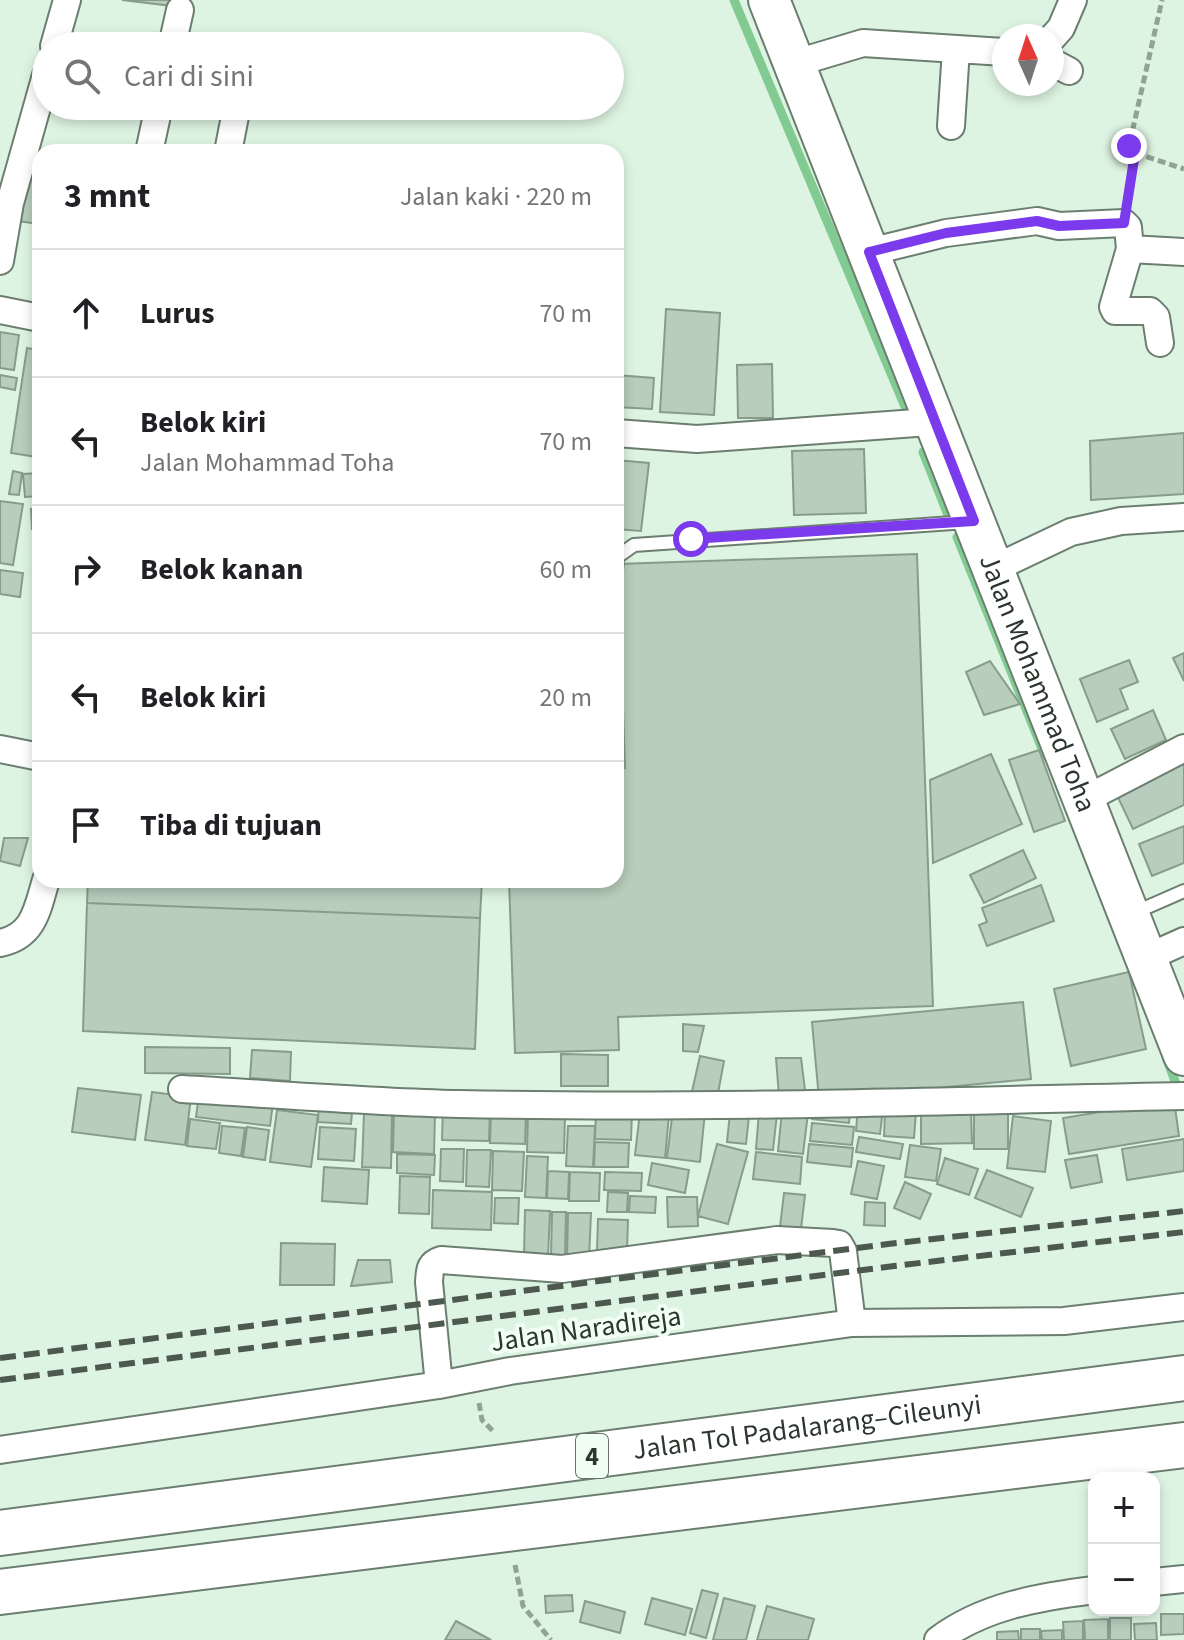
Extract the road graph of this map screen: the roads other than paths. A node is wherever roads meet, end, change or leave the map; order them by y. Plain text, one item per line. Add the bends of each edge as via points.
1 (67, 0) edge
2 (769, 0) edge
3 (1073, 0) edge
4 (180, 10) dead end
5 (1063, 24) edge
6 (58, 32) edge
7 (175, 32) edge
8 (956, 49) junction
9 (992, 51) edge
10 (796, 63) junction
11 (33, 120) edge
12 (156, 120) edge
13 (234, 120) edge
14 (951, 126) dead end
15 (151, 144) edge
16 (230, 144) edge
17 (1127, 236) junction
18 (869, 252) junction
19 (1184, 252) edge
20 (0, 261) edge
21 (0, 310) edge
22 (32, 316) edge
23 (1160, 343) dead end
24 (933, 419) junction
25 (624, 434) edge
26 (1184, 517) edge
27 (974, 521) junction
28 (624, 552) edge
29 (993, 569) junction
30 (1184, 748) edge
31 (0, 749) edge
32 (32, 755) edge
33 (1084, 800) junction
34 (43, 888) edge
35 (1184, 891) edge
36 (1129, 915) junction
37 (10, 940) edge
38 (1184, 941) edge
39 (1146, 958) junction
40 (1184, 1055) edge
41 (182, 1089) dead end
42 (1184, 1096) edge
43 (1184, 1307) edge
44 (852, 1323) junction
45 (1184, 1378) edge
46 (439, 1385) junction
47 (1184, 1445) edge
48 (0, 1450) edge
49 (0, 1533) edge
50 (1184, 1579) edge
51 (1160, 1581) edge
52 (1088, 1591) edge
53 (0, 1592) edge
54 (949, 1637) edge

1 - 6 street
2 - 10 main road, Jalan Mohammad Toha
3 - 5 street
4 - 7 street
8 - 9 street
8 - 10 street via 863,43
8 - 14 street
10 - 18 main road, Jalan Mohammad Toha
11 - 20 street
12 - 15 street
13 - 16 street
17 - 18 street via 1037,221 946,233
17 - 19 street
17 - 23 street via 1113,307 1150,311
18 - 24 main road, Jalan Mohammad Toha
21 - 22 street
24 - 25 street via 697,439
24 - 27 main road, Jalan Mohammad Toha
26 - 29 street via 1121,521 1071,532
27 - 28 lane via 634,545
27 - 29 main road, Jalan Mohammad Toha
29 - 33 main road, Jalan Mohammad Toha
30 - 33 street
31 - 32 street
33 - 36 main road, Jalan Mohammad Toha
34 - 37 street via 34,915
35 - 36 lane
36 - 39 main road, Jalan Mohammad Toha
38 - 39 street
39 - 40 main road, Jalan Mohammad Toha
41 - 42 street via 561,1105 780,1106
43 - 44 street, Jalan Naradireja via 1064,1321
44 - 46 street, Jalan Naradireja
44 - 46 street via 843,1251 833,1243 777,1240 562,1269 441,1260 430,1267 429,1282
45 - 49 highway, Jalan Tol Padalarang–Cileunyi / 4
46 - 48 street, Jalan Naradireja
47 - 53 highway, 4
50 - 51 street
52 - 54 street via 999,1608

